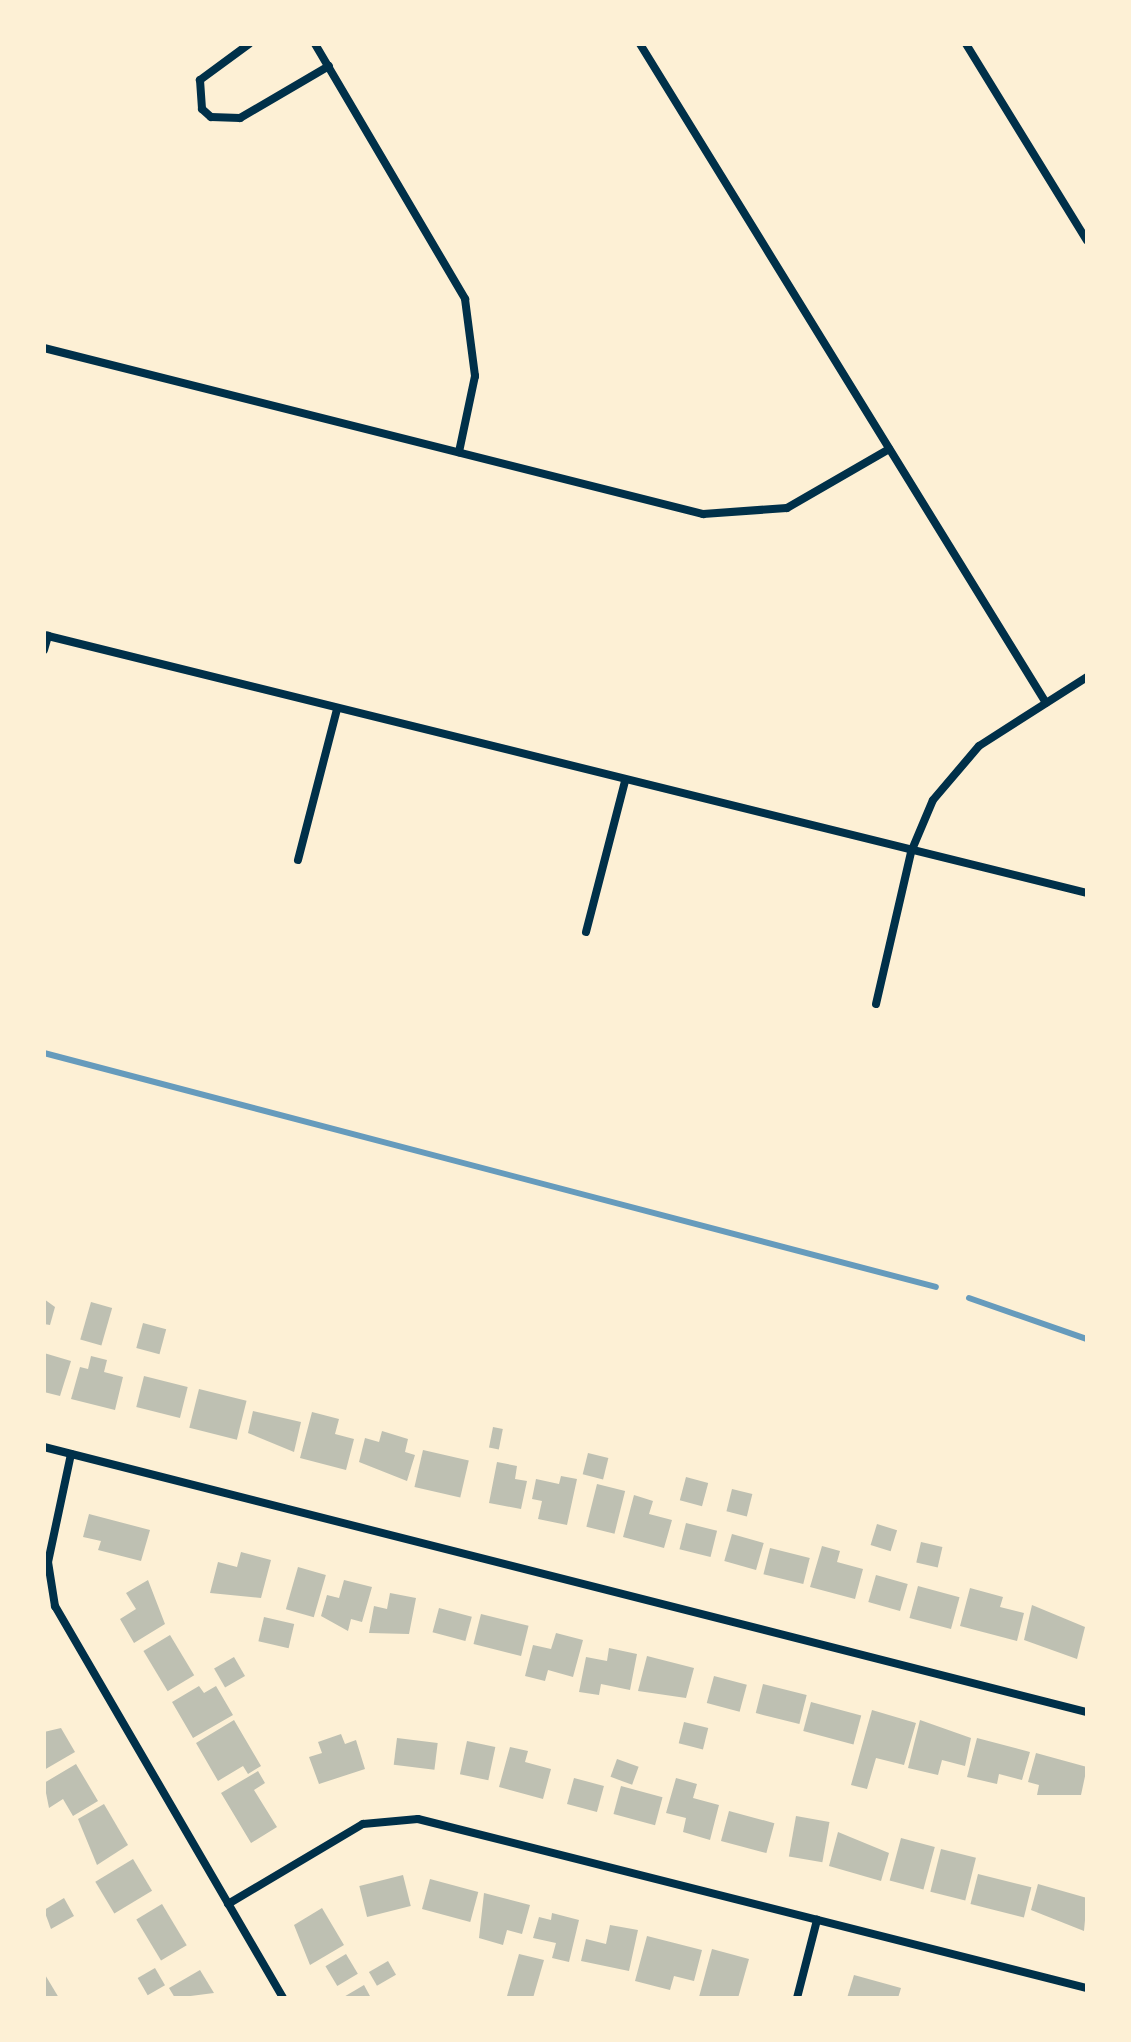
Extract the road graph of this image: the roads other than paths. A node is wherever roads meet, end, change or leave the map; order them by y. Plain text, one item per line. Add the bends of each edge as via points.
1 (249, 44) edge
2 (315, 44) edge
3 (640, 44) edge
4 (966, 44) edge
5 (329, 66) junction
6 (1087, 241) edge
7 (44, 348) edge
8 (889, 449) junction
9 (459, 452) junction
10 (46, 636) edge
11 (44, 650) edge
12 (1087, 677) edge
13 (1046, 703) junction
14 (337, 709) junction
15 (625, 781) junction
16 (911, 852) junction
17 (298, 860) dead end
18 (1087, 893) edge
19 (586, 932) dead end
20 (876, 1004) dead end
21 (44, 1447) edge
22 (71, 1454) junction
23 (1087, 1712) edge
24 (228, 1904) junction
25 (817, 1920) junction
26 (1087, 1988) edge
27 (283, 1998) edge
28 (797, 1998) edge

1 - 5 street via 200,80 202,109 211,117 240,118
2 - 5 street
3 - 8 street
4 - 6 street
5 - 9 street via 465,299 475,376
7 - 9 street
8 - 9 street via 797,504 733,516
8 - 13 street
10 - 11 street
10 - 14 street
12 - 13 street
13 - 16 street via 951,774
14 - 15 street
14 - 17 street
15 - 16 street
15 - 19 street
16 - 18 street
16 - 20 street
21 - 22 street
22 - 23 street
22 - 24 street via 48,1562 55,1606
24 - 25 street via 363,1824 396,1817
24 - 27 street
25 - 26 street
25 - 28 street

